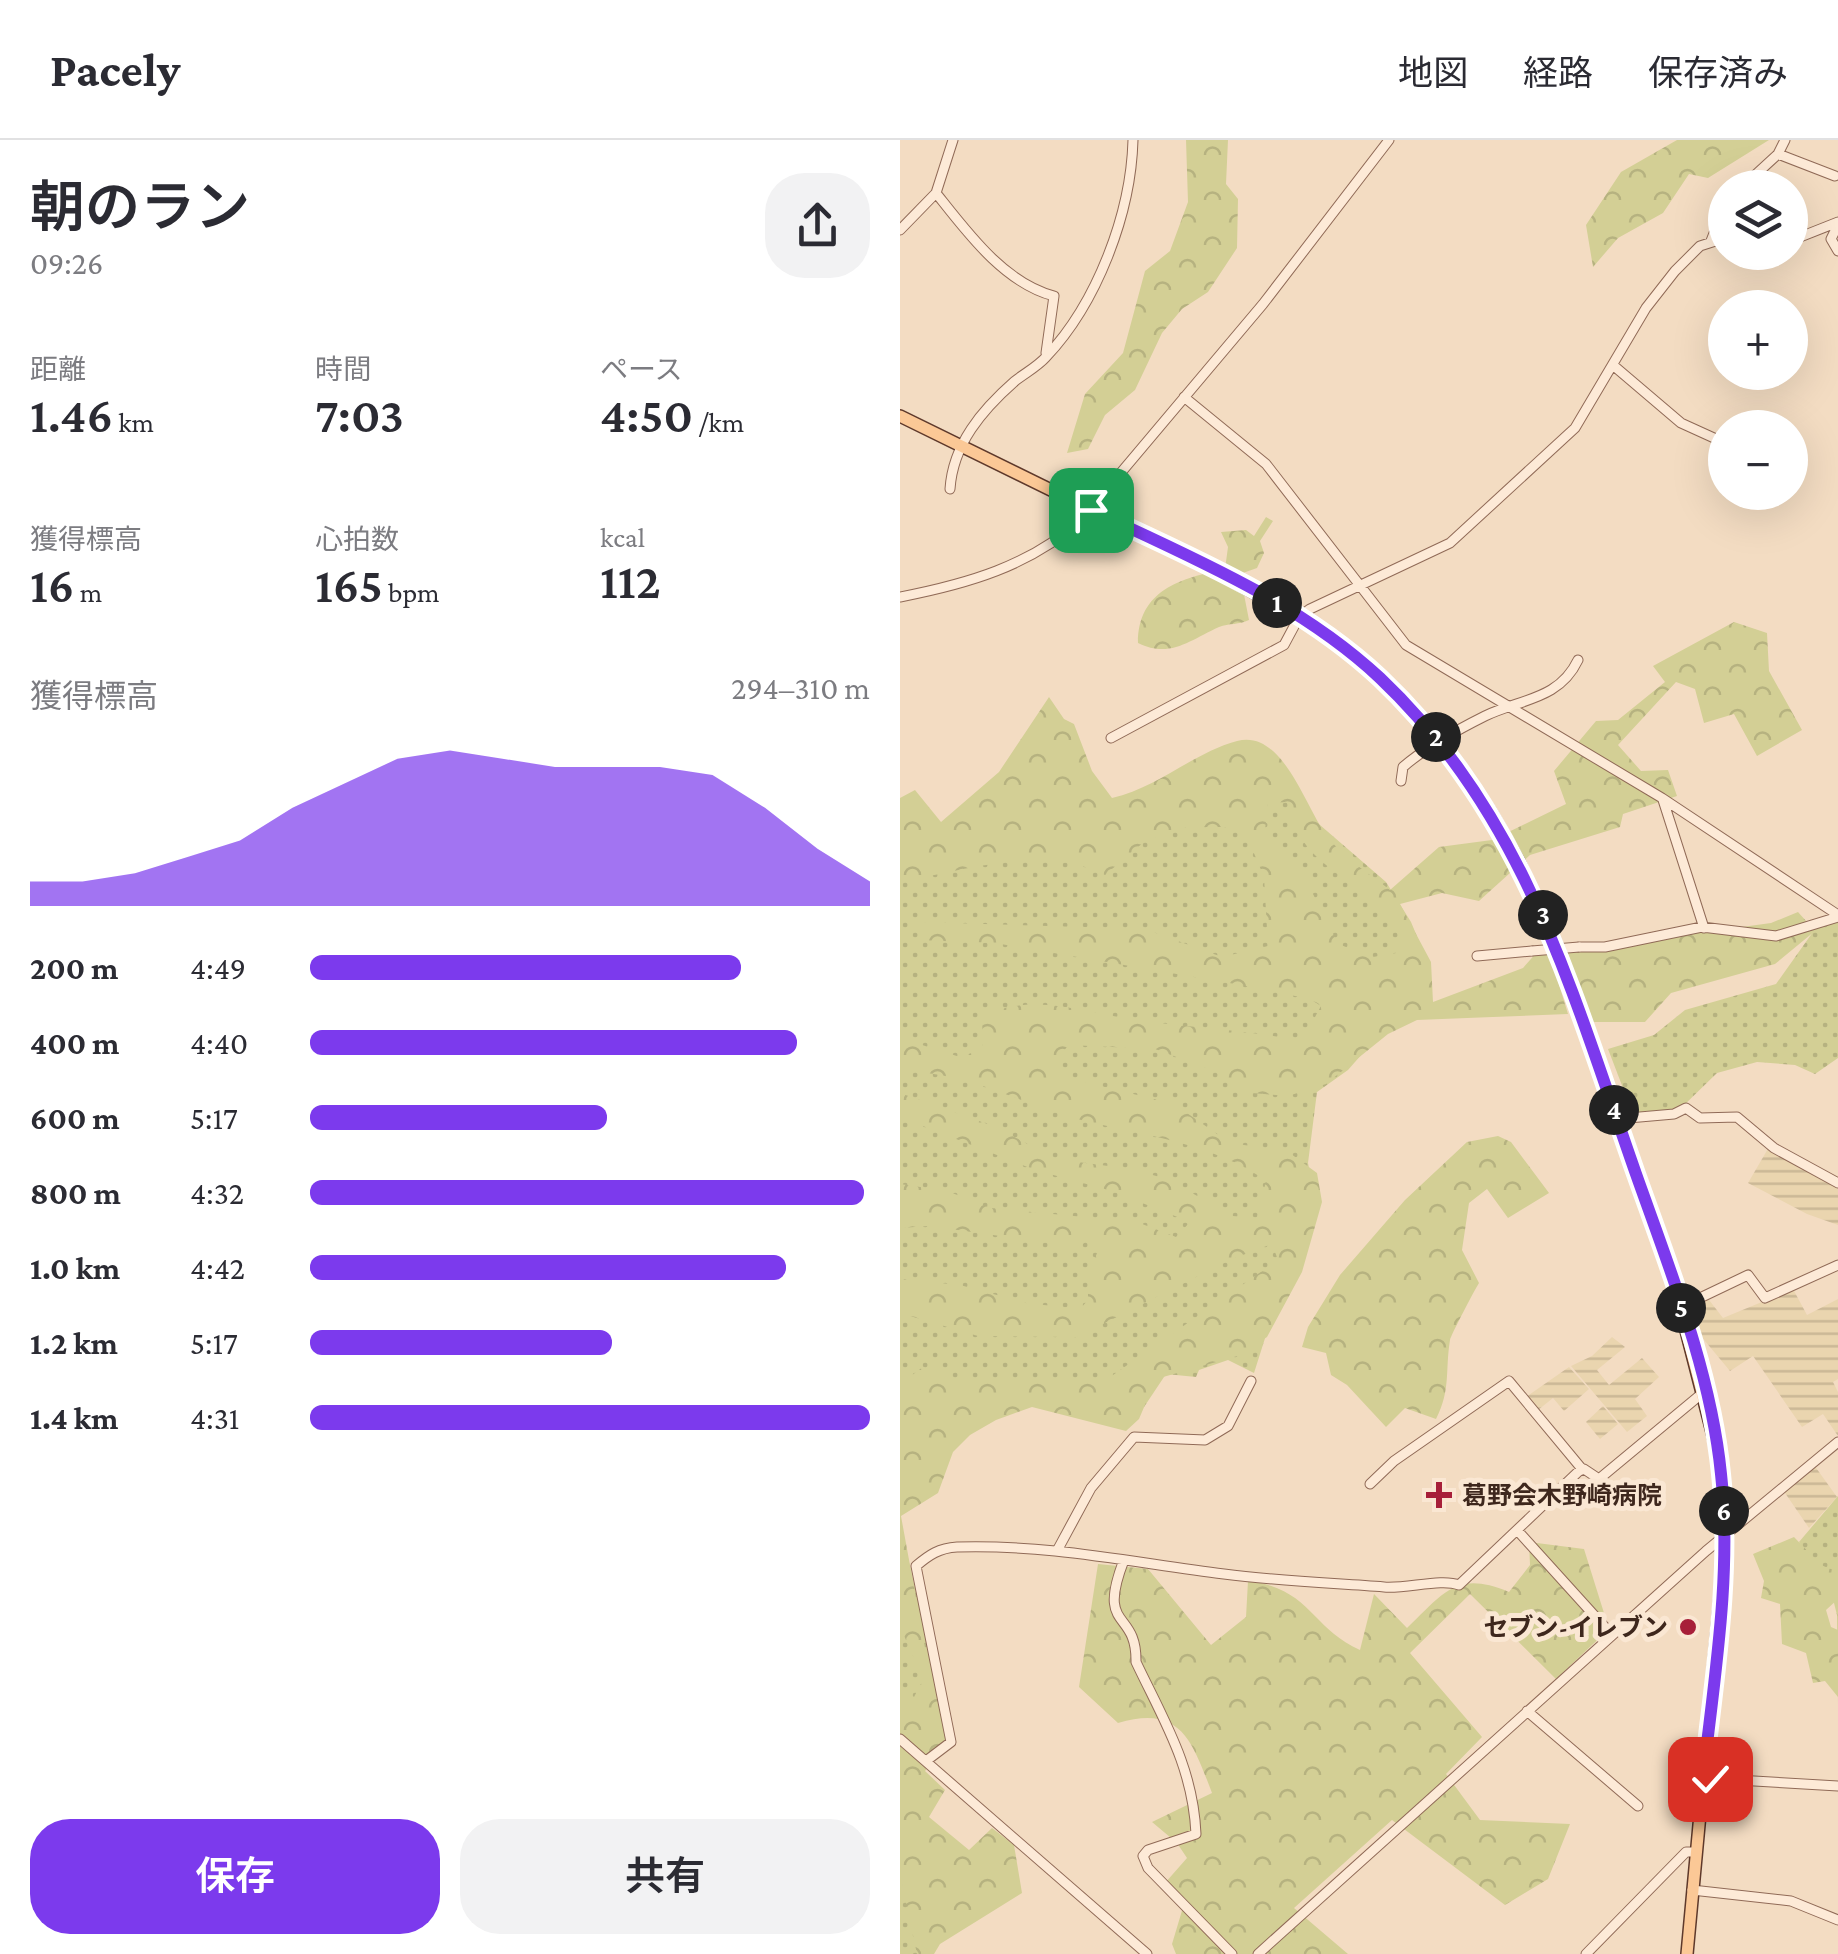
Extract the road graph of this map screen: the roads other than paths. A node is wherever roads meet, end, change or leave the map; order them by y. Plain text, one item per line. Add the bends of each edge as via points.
1 (953, 140) edge
2 (1133, 140) edge
3 (1389, 140) edge
4 (1784, 140) edge
5 (1778, 154) junction
6 (1761, 170) edge
7 (1834, 176) dead end
8 (936, 193) junction
9 (1838, 224) edge
10 (900, 230) edge
11 (1808, 235) edge
12 (1708, 243) edge
13 (1838, 251) edge
14 (1045, 358) junction
15 (1614, 366) junction
16 (1184, 397) junction
17 (900, 416) edge
18 (1708, 436) edge
19 (960, 446) junction
20 (950, 489) dead end
21 (1091, 510) junction
22 (1358, 587) junction
23 (900, 597) edge
24 (1299, 617) junction
25 (1578, 660) dead end
26 (1512, 708) junction
27 (1112, 738) dead end
28 (1440, 742) junction
29 (1401, 781) dead end
30 (1662, 798) junction
31 (1838, 916) edge
32 (1704, 928) junction
33 (1477, 956) dead end
34 (1616, 1119) junction
35 (1838, 1184) edge
36 (1838, 1265) edge
37 (1681, 1307) junction
38 (1252, 1381) dead end
39 (1705, 1391) junction
40 (1838, 1442) edge
41 (1582, 1469) junction
42 (1370, 1484) dead end
43 (1517, 1530) junction
44 (1724, 1536) junction
45 (1058, 1550) junction
46 (1124, 1560) junction
47 (1612, 1635) junction
48 (1527, 1711) junction
49 (900, 1739) edge
50 (926, 1760) junction
51 (1703, 1778) junction
52 (1838, 1786) edge
53 (1638, 1806) dead end
54 (1695, 1852) junction
55 (1692, 1890) junction
56 (1838, 1920) edge
57 (1147, 1954) edge
58 (1232, 1954) edge
59 (1258, 1954) edge
60 (1586, 1954) edge
61 (1686, 1954) edge

1 - 8 street
2 - 14 street via 1127,198 1102,270
3 - 16 street
4 - 5 street
5 - 6 street
5 - 7 street
8 - 10 street
8 - 14 street via 978,245 1034,291 1054,296
9 - 11 street
9 - 13 street via 1831,240
12 - 15 street via 1656,296
14 - 19 street via 984,410
15 - 18 street via 1681,423
15 - 22 street via 1575,428 1450,543
16 - 21 street
16 - 22 street via 1266,464
17 - 19 main road
19 - 20 street
19 - 21 main road
21 - 23 street via 1056,542 1016,564
21 - 24 main road
22 - 24 street
22 - 26 street via 1406,645
24 - 27 street via 1284,645
24 - 28 main road via 1377,676
25 - 26 street via 1550,694
26 - 28 street
26 - 30 street
28 - 29 street via 1402,767
28 - 34 main road via 1503,832 1531,887
30 - 31 street
30 - 32 street
31 - 32 street via 1776,936
32 - 33 street, bridge via 1606,947
34 - 35 street via 1686,1108 1700,1118 1738,1117 1774,1148
34 - 37 main road
36 - 37 street via 1764,1298 1748,1275
37 - 39 main road
38 - 45 street via 1228,1426 1205,1440 1134,1436 1091,1488
39 - 41 street via 1599,1479
39 - 44 main road via 1720,1463
40 - 44 street
41 - 42 street via 1508,1381
41 - 43 street
43 - 46 street via 1459,1585 1422,1588 1271,1580
43 - 47 street
44 - 47 street
44 - 51 main road
45 - 46 street
45 - 50 street via 953,1547 934,1551 916,1566 951,1742
46 - 58 street via 1110,1595 1112,1608 1136,1643 1136,1662 1188,1769 1196,1822 1196,1834 1143,1856
47 - 48 street
48 - 53 street
48 - 59 street
49 - 50 street
50 - 57 street
51 - 52 street
51 - 54 main road
54 - 55 main road
54 - 60 street via 1686,1852
55 - 56 street via 1792,1901
55 - 61 main road

